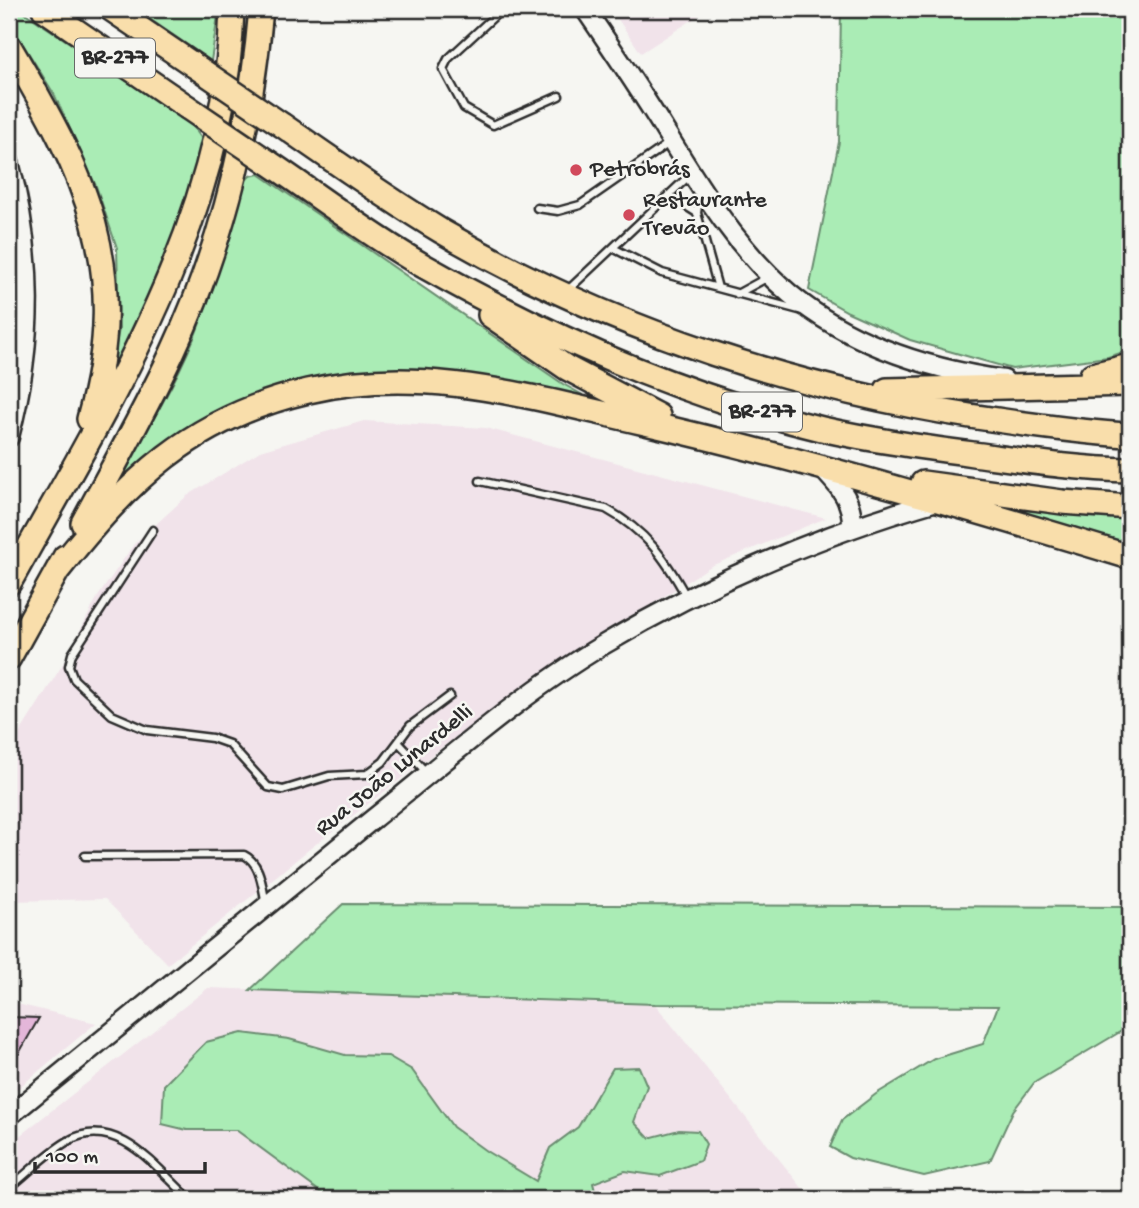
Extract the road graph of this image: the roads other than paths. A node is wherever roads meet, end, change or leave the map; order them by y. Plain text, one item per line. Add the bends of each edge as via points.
1 (44, 9) edge
2 (111, 9) edge
3 (232, 9) edge
4 (261, 9) edge
5 (502, 9) edge
6 (585, 9) edge
7 (9, 46) edge
8 (559, 96) dead end
9 (671, 141) junction
10 (9, 162) edge
11 (697, 181) junction
12 (670, 195) junction
13 (537, 208) dead end
14 (697, 213) junction
15 (613, 248) junction
16 (419, 264) junction
17 (770, 276) junction
18 (719, 288) junction
19 (737, 293) junction
20 (564, 294) junction
21 (819, 315) junction
22 (1130, 366) edge
23 (797, 380) junction
24 (1130, 384) edge
25 (1042, 386) junction
26 (1130, 435) edge
27 (9, 437) edge
28 (727, 442) junction
29 (78, 458) junction
30 (820, 466) junction
31 (1130, 470) edge
32 (480, 481) dead end
33 (940, 500) junction
34 (1130, 507) edge
35 (852, 527) junction
36 (153, 530) dead end
37 (1130, 557) edge
38 (58, 570) junction
39 (9, 583) edge
40 (688, 599) junction
41 (9, 658) edge
42 (450, 696) dead end
43 (399, 743) junction
44 (429, 775) junction
45 (85, 856) dead end
46 (266, 906) junction
47 (9, 1116) edge
48 (9, 1188) edge
49 (190, 1199) edge

1 - 16 highway, BR-277, bridge
2 - 20 highway, BR-277, bridge via 431,225
3 - 29 highway via 222,106 200,195 153,316
4 - 38 highway via 255,76 235,178 211,256 167,363
5 - 8 lane via 443,69 464,108 492,125
6 - 9 street
7 - 29 highway via 80,178 101,252 106,288 104,354
9 - 11 street
9 - 13 lane via 580,205 558,211
10 - 27 street via 30,287 24,363
11 - 12 lane
11 - 14 lane
11 - 17 street
12 - 14 lane
12 - 15 lane
14 - 18 lane
15 - 18 lane via 662,273
15 - 20 lane
16 - 28 highway via 612,395
16 - 31 highway, BR-277 via 596,352 693,391 773,416 910,445 1076,468
17 - 19 lane
17 - 21 street
18 - 19 lane
19 - 21 lane
20 - 23 highway, BR-277 via 698,349
21 - 25 street via 871,343 920,361
22 - 25 highway
23 - 25 highway via 907,391
23 - 26 highway, BR-277 via 984,418
24 - 25 highway
28 - 30 highway
28 - 38 highway via 471,385 390,379 328,387 267,403 185,443 127,487
29 - 39 highway
30 - 33 highway
30 - 34 highway
30 - 35 street via 847,496
32 - 40 lane via 606,509 624,519 662,554
33 - 35 street, Rua João Lunardelli
33 - 37 highway
35 - 40 street, Rua João Lunardelli
36 - 43 lane via 72,654 69,666 74,679 112,715 146,730 229,744 268,787 283,790 329,776 367,774
38 - 41 highway
40 - 44 street, Rua João Lunardelli via 564,669
42 - 43 lane via 410,726
43 - 44 lane
44 - 46 street, Rua João Lunardelli
45 - 46 lane via 244,855 253,859 258,869
46 - 47 street, Rua João Lunardelli
48 - 49 lane via 68,1141 104,1132 130,1143

